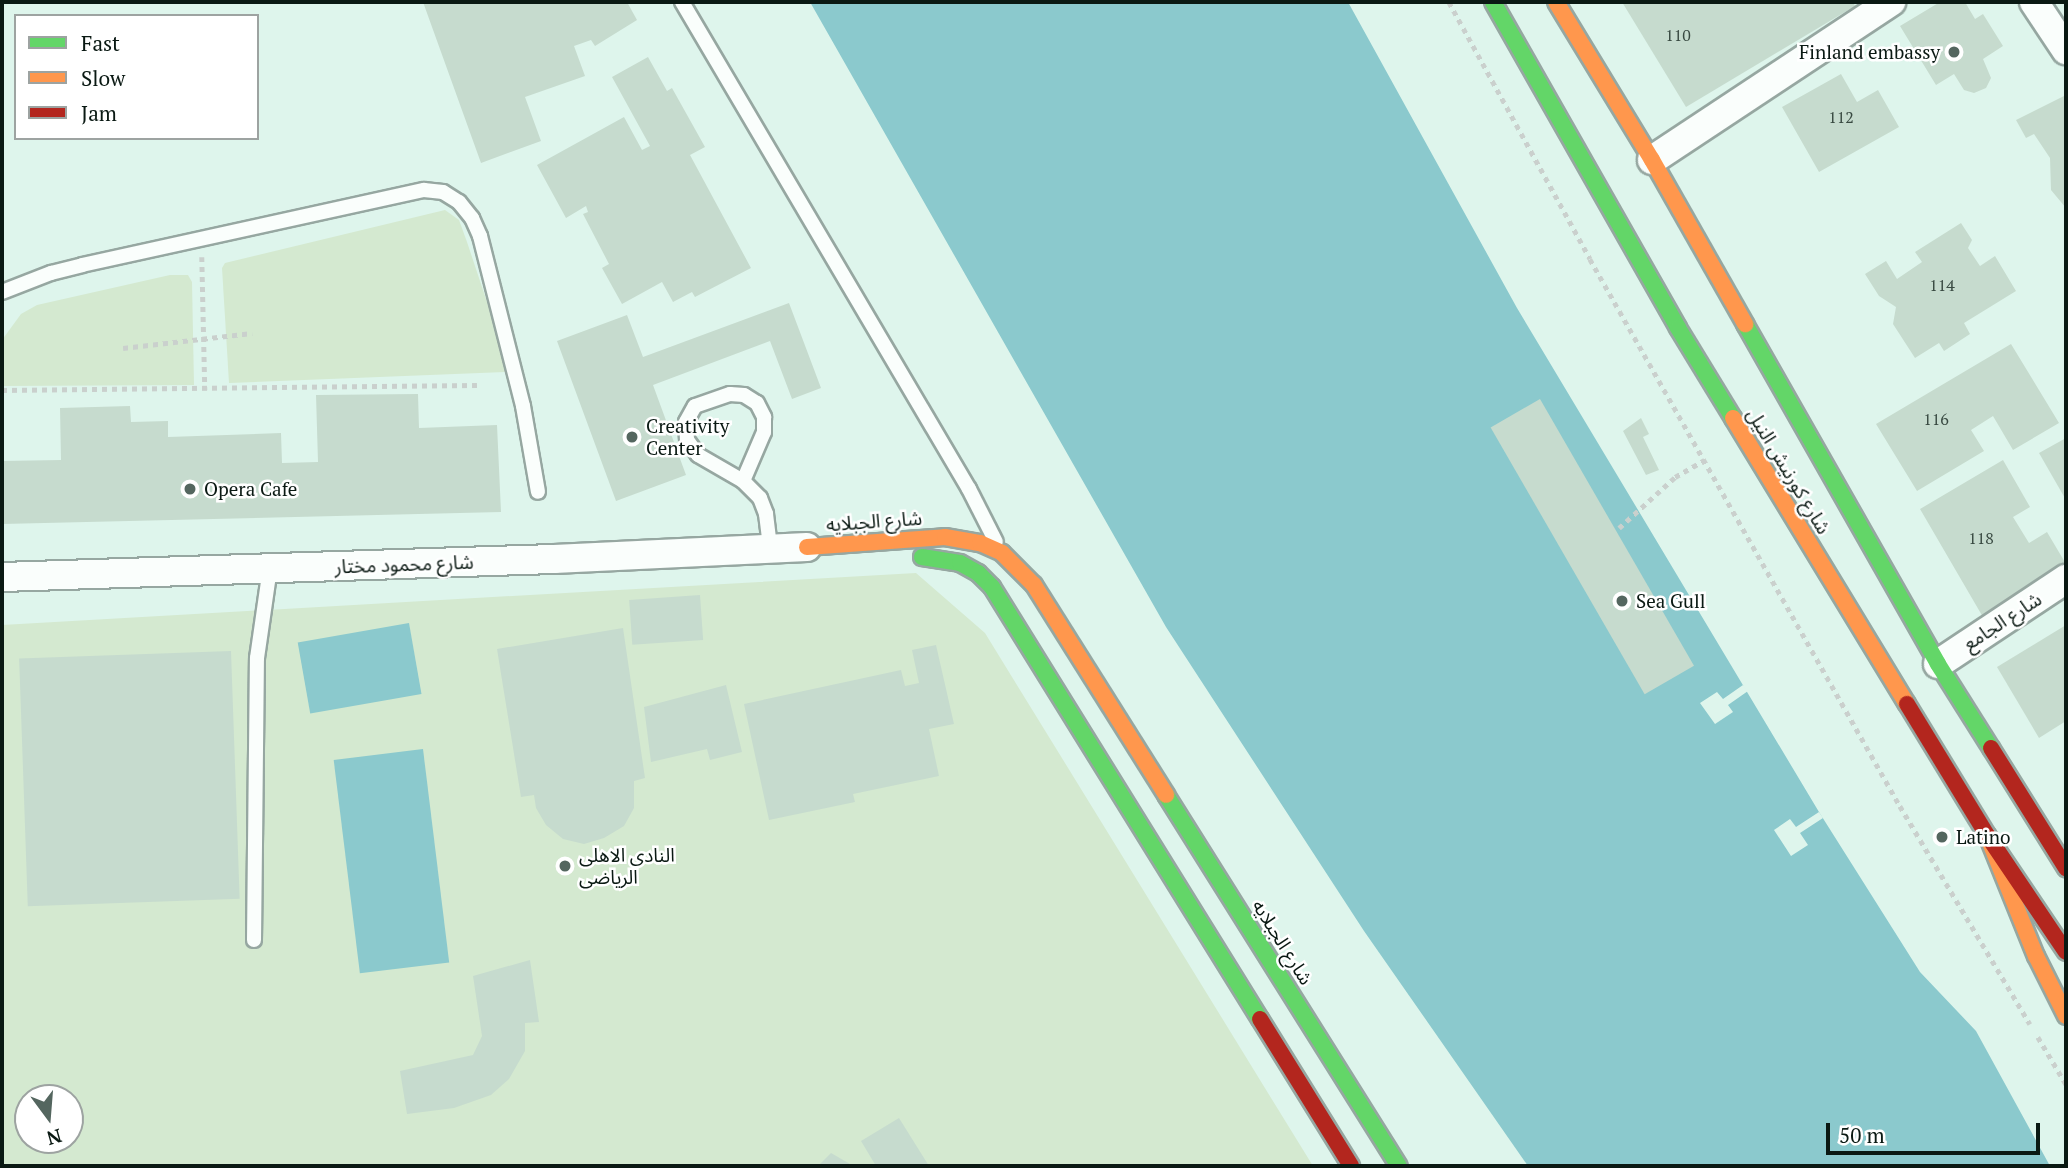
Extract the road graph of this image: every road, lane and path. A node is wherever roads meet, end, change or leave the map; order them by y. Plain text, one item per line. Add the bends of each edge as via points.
1 (682, 2) edge
2 (1449, 2) edge
3 (1493, 2) edge
4 (1556, 2) edge
5 (1891, 2) edge
6 (2034, 2) edge
7 (2066, 50) edge
8 (1652, 160) junction
9 (201, 238) junction
10 (2, 292) edge
11 (252, 333) dead end
12 (204, 339) junction
13 (123, 348) dead end
14 (477, 385) dead end
15 (2, 390) edge
16 (205, 390) junction
17 (1704, 460) junction
18 (743, 481) junction
19 (538, 492) dead end
20 (1619, 528) dead end
21 (807, 547) junction
22 (770, 548) junction
23 (1002, 553) junction
24 (270, 568) junction
25 (2, 577) edge
26 (2066, 579) edge
27 (1938, 664) junction
28 (1987, 835) junction
29 (2066, 868) edge
30 (254, 940) dead end
31 (2066, 952) edge
32 (2066, 1016) edge
33 (2066, 1084) edge
34 (1351, 1166) edge
35 (1399, 1166) edge

1 - 23 lane via 969,489
2 - 17 path
3 - 28 main road, شارع كورنيش النيل via 1678,328
4 - 8 main road, شارع كورنيش النيل
5 - 8 street
6 - 7 street
8 - 27 main road, شارع كورنيش النيل
9 - 10 lane via 51,272
9 - 12 path
9 - 19 lane via 424,190 443,192 459,202 480,236 503,320
11 - 12 path
12 - 13 path
12 - 16 path
14 - 16 path
15 - 16 path
17 - 20 path via 1675,477
17 - 33 path
18 - 18 lane via 698,454 687,440 686,422 695,407 730,394 757,403 764,417 764,432
18 - 22 lane via 760,498
21 - 22 street, شارع محمود مختار
21 - 23 main road, شارع الجبلايه via 944,537 980,543
21 - 34 main road, شارع الجبلايه via 960,562 992,587
22 - 24 street, شارع محمود مختار
23 - 35 main road, شارع الجبلايه via 1034,584
24 - 25 street, شارع محمود مختار
24 - 30 lane via 257,657
26 - 27 street, شارع الجامع
27 - 29 main road, شارع كورنيش النيل
28 - 31 main road, شارع كورنيش النيل
28 - 32 main road

